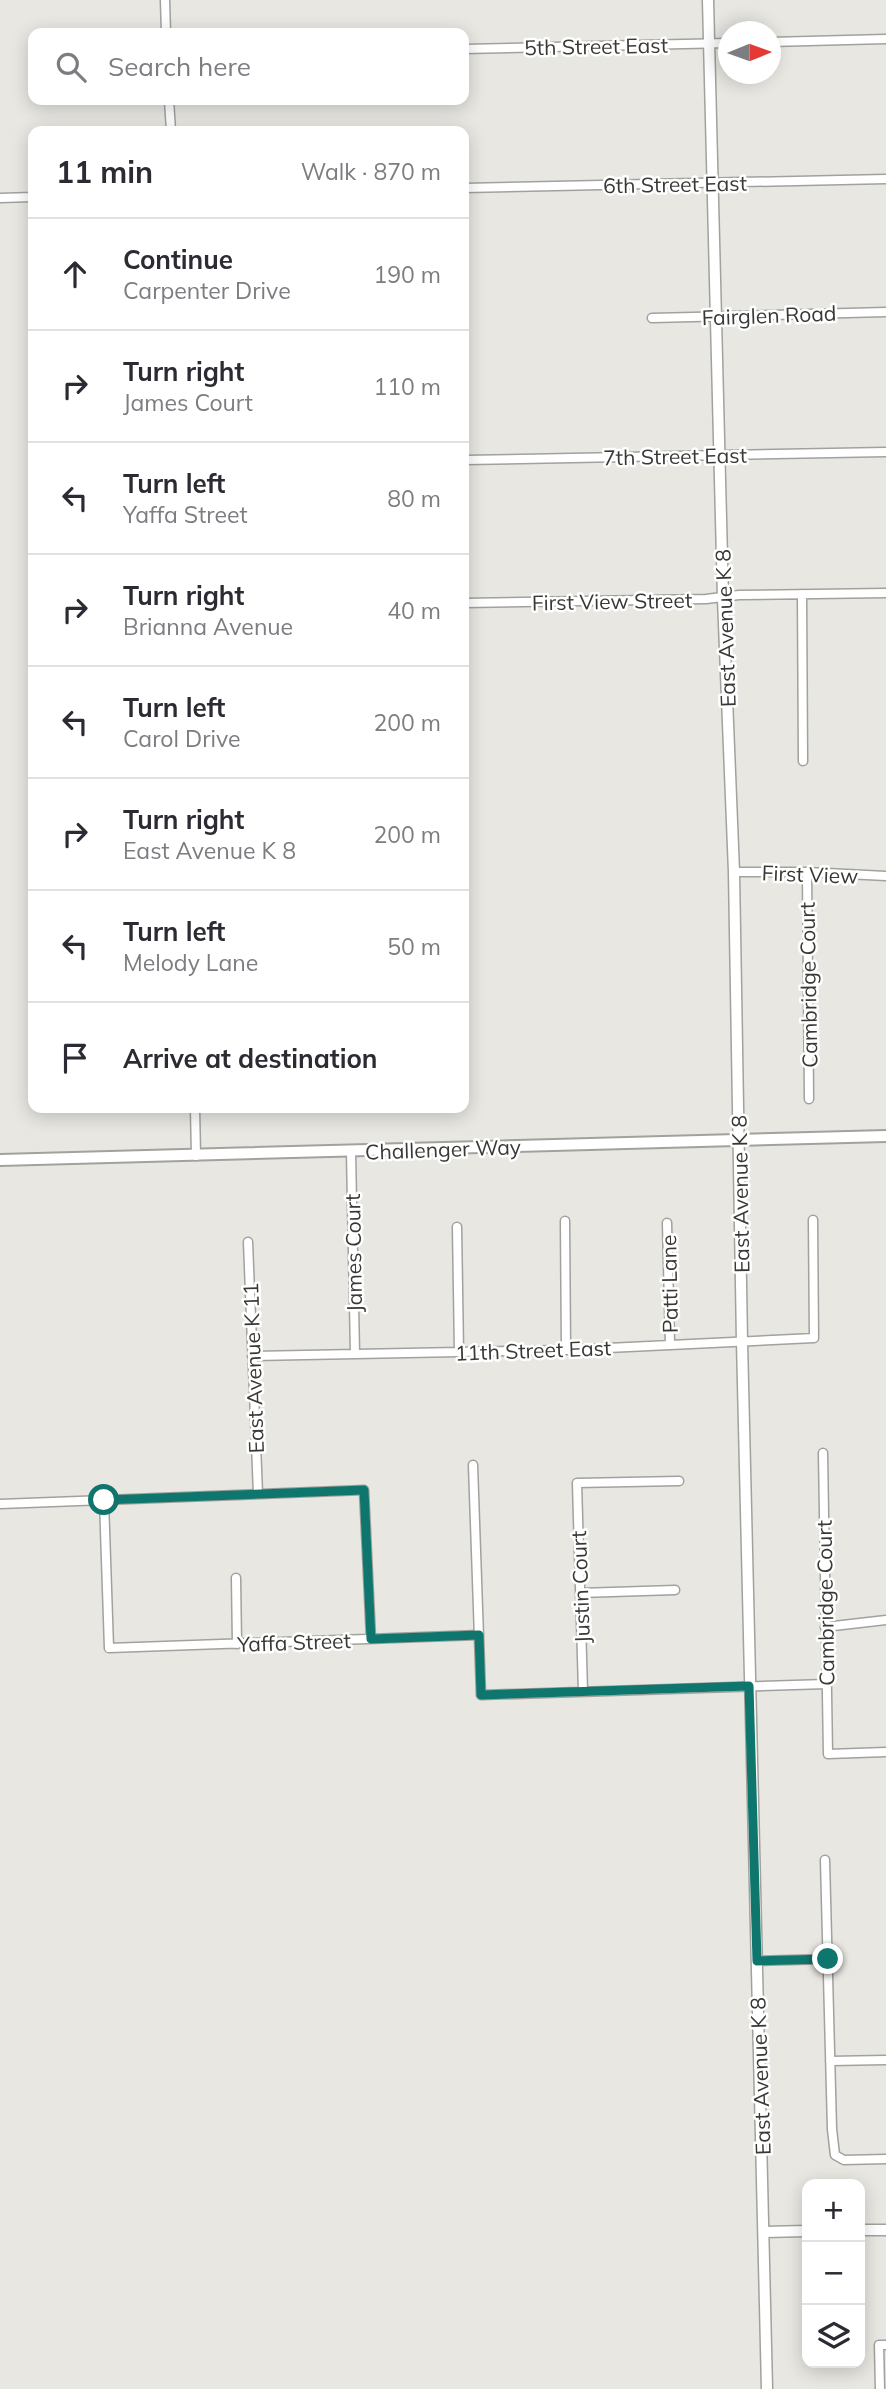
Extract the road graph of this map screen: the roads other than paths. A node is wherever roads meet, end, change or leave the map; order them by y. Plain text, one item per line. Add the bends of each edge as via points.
1 (166, 0) edge
2 (708, 0) edge
3 (166, 28) edge
4 (886, 39) edge
5 (781, 42) edge
6 (709, 43) junction
7 (718, 43) edge
8 (469, 49) edge
9 (169, 105) edge
10 (171, 126) edge
11 (886, 179) edge
12 (713, 183) junction
13 (469, 187) edge
14 (28, 197) edge
15 (0, 198) edge
16 (886, 312) edge
17 (716, 316) junction
18 (652, 318) dead end
19 (886, 452) edge
20 (719, 455) junction
21 (469, 460) edge
22 (886, 593) edge
23 (802, 594) junction
24 (723, 599) junction
25 (469, 603) edge
26 (803, 761) dead end
27 (734, 872) junction
28 (807, 872) junction
29 (886, 876) edge
30 (809, 1099) dead end
31 (195, 1113) edge
32 (886, 1136) edge
33 (740, 1141) junction
34 (351, 1152) junction
35 (196, 1156) junction
36 (0, 1160) edge
37 (813, 1220) dead end
38 (565, 1221) dead end
39 (667, 1223) dead end
40 (457, 1227) dead end
41 (248, 1242) dead end
42 (741, 1342) junction
43 (670, 1344) junction
44 (566, 1350) junction
45 (459, 1352) junction
46 (355, 1354) junction
47 (253, 1356) junction
48 (823, 1453) dead end
49 (473, 1465) dead end
50 (679, 1481) dead end
51 (258, 1494) junction
52 (104, 1500) junction
53 (0, 1504) edge
54 (236, 1578) dead end
55 (675, 1590) dead end
56 (580, 1593) junction
57 (886, 1620) edge
58 (825, 1626) junction
59 (479, 1635) junction
60 (371, 1639) junction
61 (237, 1644) junction
62 (826, 1684) junction
63 (749, 1686) junction
64 (583, 1692) junction
65 (886, 1752) edge
66 (825, 1860) dead end
67 (828, 1959) junction
68 (757, 1961) junction
69 (886, 2060) edge
70 (830, 2061) junction
71 (886, 2159) edge
72 (865, 2230) edge
73 (886, 2230) edge
74 (802, 2231) edge
75 (764, 2232) junction
76 (882, 2345) edge
77 (767, 2389) edge
78 (880, 2389) edge

1 - 3 street
2 - 6 street, East Avenue K 8
4 - 5 street
6 - 7 street, 5th Street East
6 - 8 street, 5th Street East
6 - 12 street, East Avenue K 8
9 - 10 street
11 - 12 street, 6th Street East
12 - 13 street, 6th Street East
12 - 17 street, East Avenue K 8
14 - 15 street
16 - 17 street, Fairglen Road
17 - 18 street, Fairglen Road
17 - 20 street, East Avenue K 8
19 - 20 street, 7th Street East
20 - 21 street, 7th Street East
20 - 24 street, East Avenue K 8
22 - 23 street, First View Street
23 - 24 street, First View Street
23 - 26 street
24 - 25 street, First View Street
24 - 27 street, East Avenue K 8
27 - 28 street, First View
27 - 33 street, East Avenue K 8
28 - 29 street, First View
28 - 30 street, Cambridge Court
31 - 35 street
32 - 33 main road, Challenger Way
33 - 34 main road, Challenger Way
33 - 42 street, East Avenue K 8
34 - 35 main road, Challenger Way
34 - 46 street, James Court
35 - 36 main road, Challenger Way
37 - 42 street, 11th Street East via 814,1338
38 - 44 street
39 - 43 street, Patti Lane
40 - 45 street
41 - 47 street, East Avenue K 11
42 - 43 street, 11th Street East
42 - 63 street, East Avenue K 8
43 - 44 street, 11th Street East
44 - 45 street, 11th Street East
45 - 46 street, 11th Street East
46 - 47 street, 11th Street East
47 - 51 street, East Avenue K 11
48 - 58 street, Cambridge Court
49 - 59 street
50 - 56 street, Justin Court via 577,1483
51 - 52 street
51 - 60 street via 364,1490
52 - 53 street
52 - 61 street, Yaffa Street via 109,1648
54 - 61 street
55 - 56 street
56 - 64 street, Justin Court
57 - 58 street
58 - 62 street, Cambridge Court
59 - 60 street, Yaffa Street
59 - 64 street via 481,1695
60 - 61 street, Yaffa Street
62 - 63 street
62 - 65 street, Cambridge Court via 828,1754
63 - 64 street
63 - 68 street, East Avenue K 8
66 - 67 street
67 - 68 street
67 - 70 street
68 - 75 street, East Avenue K 8
69 - 70 street
70 - 71 street via 835,2155 844,2160
72 - 73 street
74 - 75 street
75 - 77 street, East Avenue K 8
76 - 78 street

